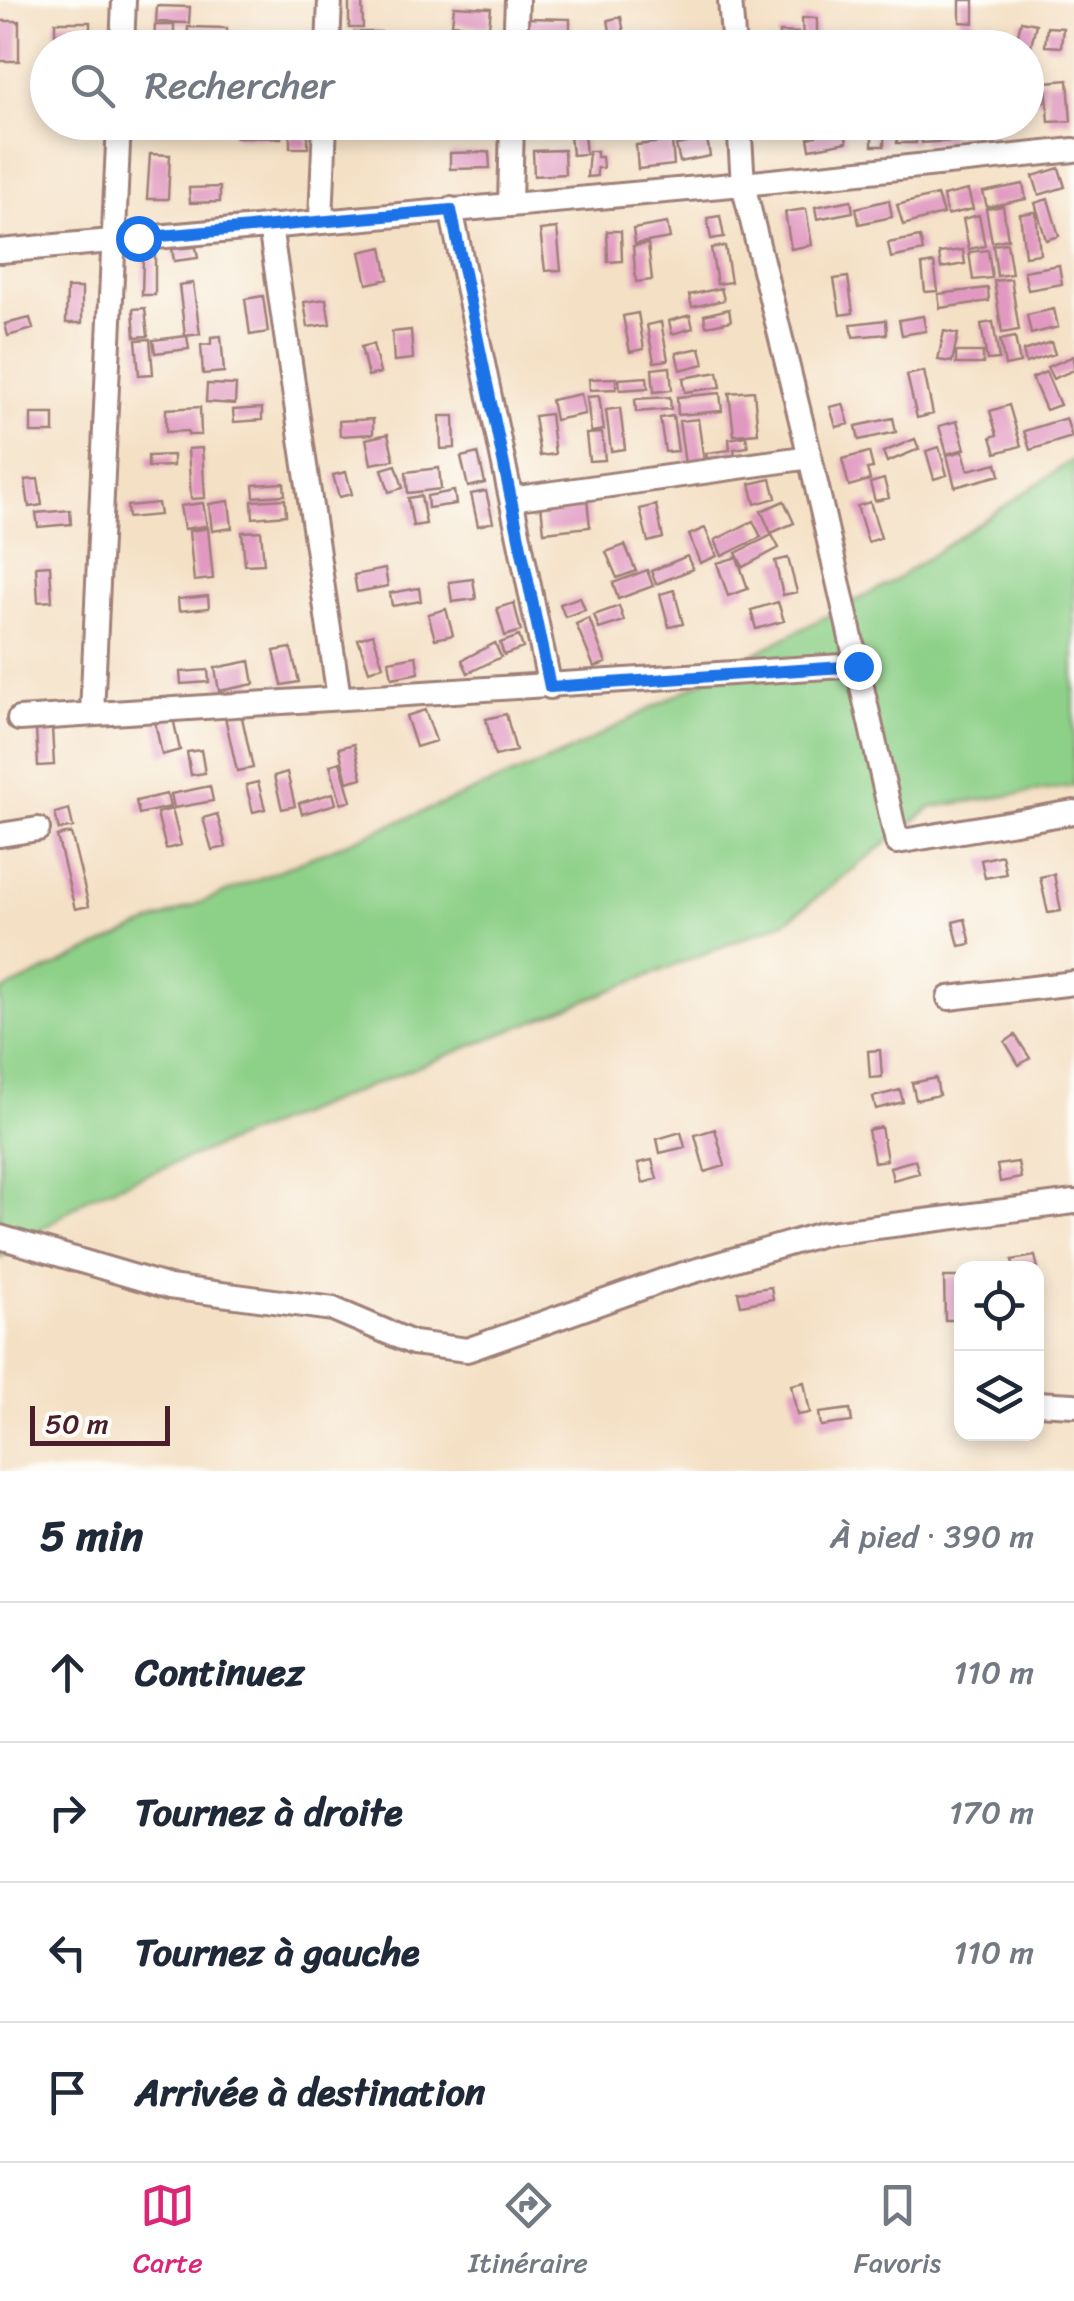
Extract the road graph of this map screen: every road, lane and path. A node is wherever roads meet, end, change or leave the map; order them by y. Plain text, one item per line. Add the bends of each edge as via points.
1 (124, 0) edge
2 (330, 0) edge
3 (517, 0) edge
4 (730, 0) edge
5 (123, 30) edge
6 (329, 30) edge
7 (516, 30) edge
8 (732, 30) edge
9 (118, 140) edge
10 (324, 140) edge
11 (512, 140) edge
12 (740, 140) edge
13 (1074, 150) edge
14 (743, 184) junction
15 (510, 204) junction
16 (451, 210) junction
17 (322, 222) junction
18 (270, 226) junction
19 (114, 241) junction
20 (0, 251) edge
21 (810, 457) junction
22 (510, 500) junction
23 (858, 666) junction
24 (550, 687) junction
25 (339, 698) junction
26 (92, 714) junction
27 (19, 719) dead end
28 (1074, 812) edge
29 (38, 829) dead end
30 (0, 835) edge
31 (1074, 983) edge
32 (949, 998) dead end
33 (1074, 1202) edge
34 (0, 1237) edge
35 (1044, 1403) edge
36 (1074, 1405) edge

1 - 5 street
2 - 6 street
3 - 7 street
4 - 8 street
9 - 19 street
10 - 17 street
11 - 15 street
12 - 14 street
13 - 14 street
14 - 15 street
14 - 21 street
15 - 16 street
16 - 17 street
16 - 22 street
17 - 18 street
18 - 19 street
18 - 25 street
19 - 20 street
19 - 26 street
21 - 22 street
21 - 23 street
22 - 24 street
23 - 24 street
23 - 28 street via 897,842
24 - 25 street
25 - 26 street
26 - 27 street
29 - 30 street
31 - 32 street
33 - 34 street via 822,1234 670,1278 467,1350 413,1343 333,1310 169,1287
35 - 36 street

